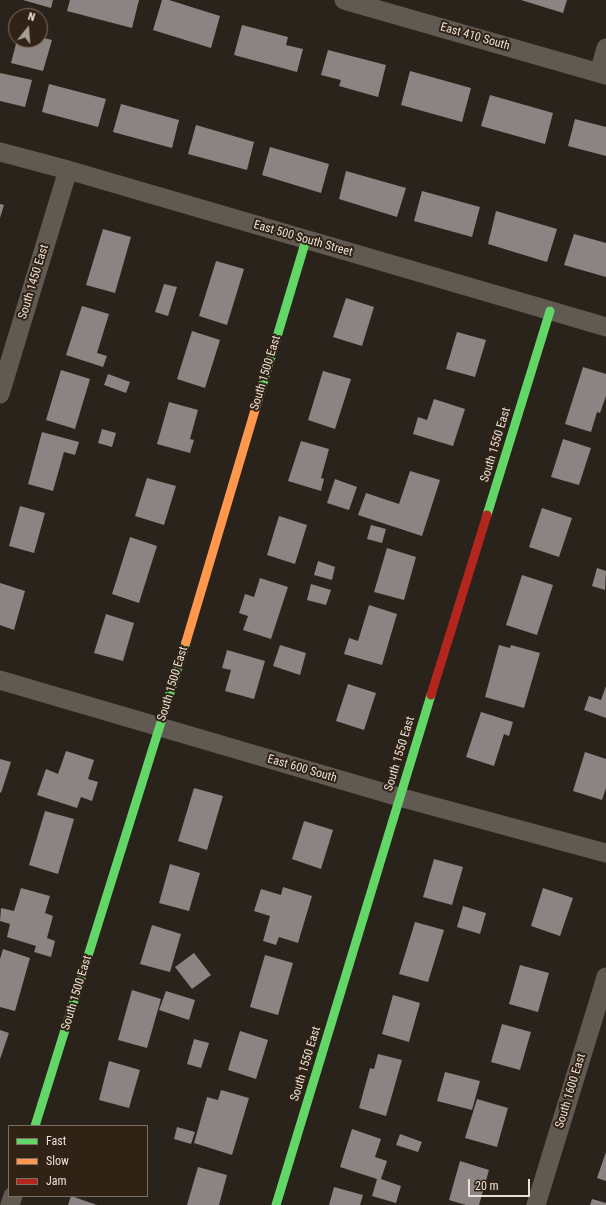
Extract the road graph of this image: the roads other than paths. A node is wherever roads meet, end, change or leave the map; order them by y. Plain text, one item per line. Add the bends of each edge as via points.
1 (344, 0) edge
2 (367, 3) edge
3 (606, 48) edge
4 (603, 74) edge
5 (0, 152) edge
6 (68, 170) junction
7 (306, 240) junction
8 (550, 311) junction
9 (606, 327) edge
10 (0, 394) edge
11 (0, 680) edge
12 (160, 727) junction
13 (399, 797) junction
14 (606, 853) edge
15 (606, 977) edge
16 (35, 1125) edge
17 (276, 1205) edge
18 (536, 1205) edge

1 - 2 street, East 410 South
2 - 4 street, East 410 South
3 - 4 street
5 - 6 street, East 500 South Street
6 - 7 street, East 500 South Street
6 - 10 street, South 1450 East
7 - 8 street, East 500 South Street
7 - 12 street, South 1500 East
8 - 9 street, East 500 South Street
8 - 13 street, South 1550 East
11 - 12 street, East 600 South
12 - 13 street, East 600 South
12 - 16 street, South 1500 East
13 - 14 street, East 600 South
13 - 17 street, South 1550 East
15 - 18 street, South 1600 East

